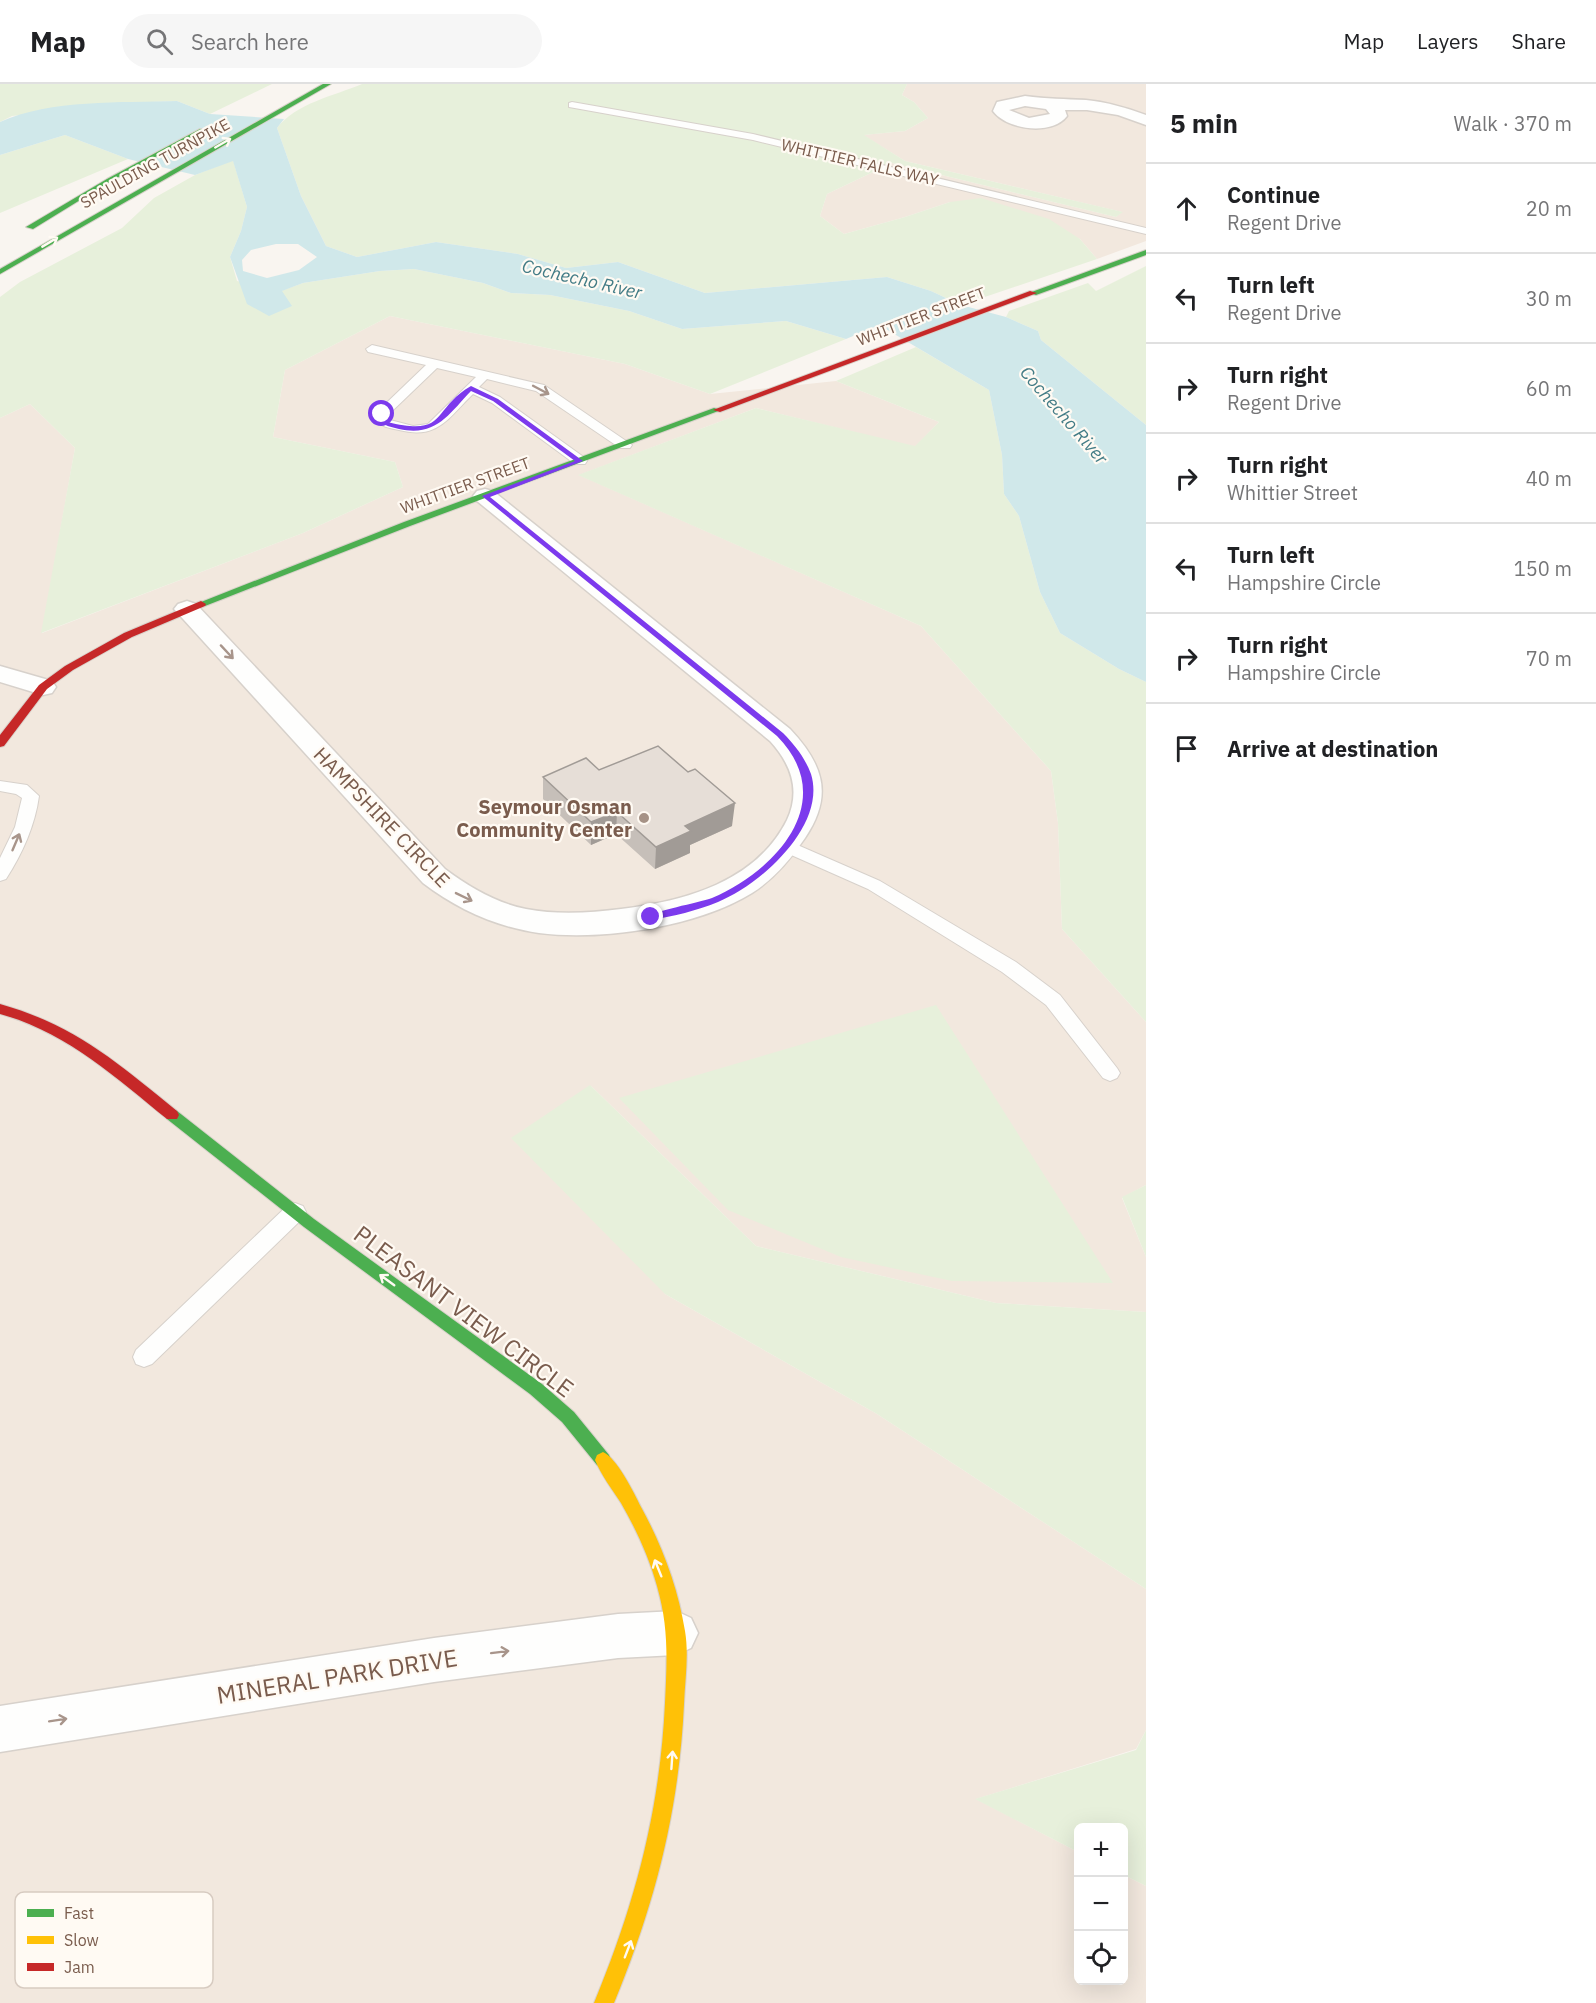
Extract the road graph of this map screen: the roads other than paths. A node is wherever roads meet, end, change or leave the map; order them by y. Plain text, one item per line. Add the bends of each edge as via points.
1 (328, 84) edge
2 (572, 105) dead end
3 (1051, 105) dead end
4 (1146, 120) edge
5 (215, 123) dead end
6 (1146, 231) edge
7 (20, 233) dead end
8 (1146, 252) edge
9 (0, 272) edge
10 (372, 349) dead end
11 (435, 363) junction
12 (486, 374) junction
13 (471, 388) junction
14 (625, 445) junction
15 (580, 461) junction
16 (485, 496) junction
17 (187, 609) junction
18 (0, 674) edge
19 (43, 687) junction
20 (0, 743) edge
21 (0, 786) edge
22 (786, 846) junction
23 (0, 875) edge
24 (0, 1009) edge
25 (1110, 1072) dead end
26 (295, 1212) junction
27 (144, 1357) dead end
28 (676, 1633) junction
29 (0, 1729) edge
30 (604, 2003) edge

9 -> 1 main road, SPAULDING TURNPIKE
2 - 6 lane, WHITTIER FALLS WAY via 753,137
3 - 4 street via 1102,107
5 - 7 main road, SPAULDING TURNPIKE
8 - 14 main road, WHITTIER STREET
10 - 11 lane
11 - 12 lane
11 - 13 lane via 382,414 385,423 413,430 432,427
12 - 13 lane
12 -> 14 lane via 540,388
13 - 15 lane via 496,400
14 - 15 main road, WHITTIER STREET
15 - 16 main road, WHITTIER STREET
16 - 17 main road, WHITTIER STREET
16 - 22 street, HAMPSHIRE CIRCLE via 793,748 807,776 809,795 805,813
17 - 19 main road, WHITTIER STREET via 94,652
17 -> 22 street, HAMPSHIRE CIRCLE via 434,876 456,894 485,907 516,918 551,923 598,923 682,911 743,885
18 - 19 street
19 - 20 main road, WHITTIER STREET
23 -> 21 lane via 16,845 31,796 21,789
22 - 25 lane via 874,885 1009,967 1053,1000
24 - 26 main road, PLEASANT VIEW CIRCLE via 23,1013 76,1040
26 - 27 lane
28 -> 26 main road, PLEASANT VIEW CIRCLE via 661,1573 620,1485 596,1449 532,1385
29 -> 28 street, MINERAL PARK DRIVE via 434,1660 618,1636
30 -> 28 main road, PLEASANT VIEW CIRCLE via 643,1910 659,1852 670,1793

